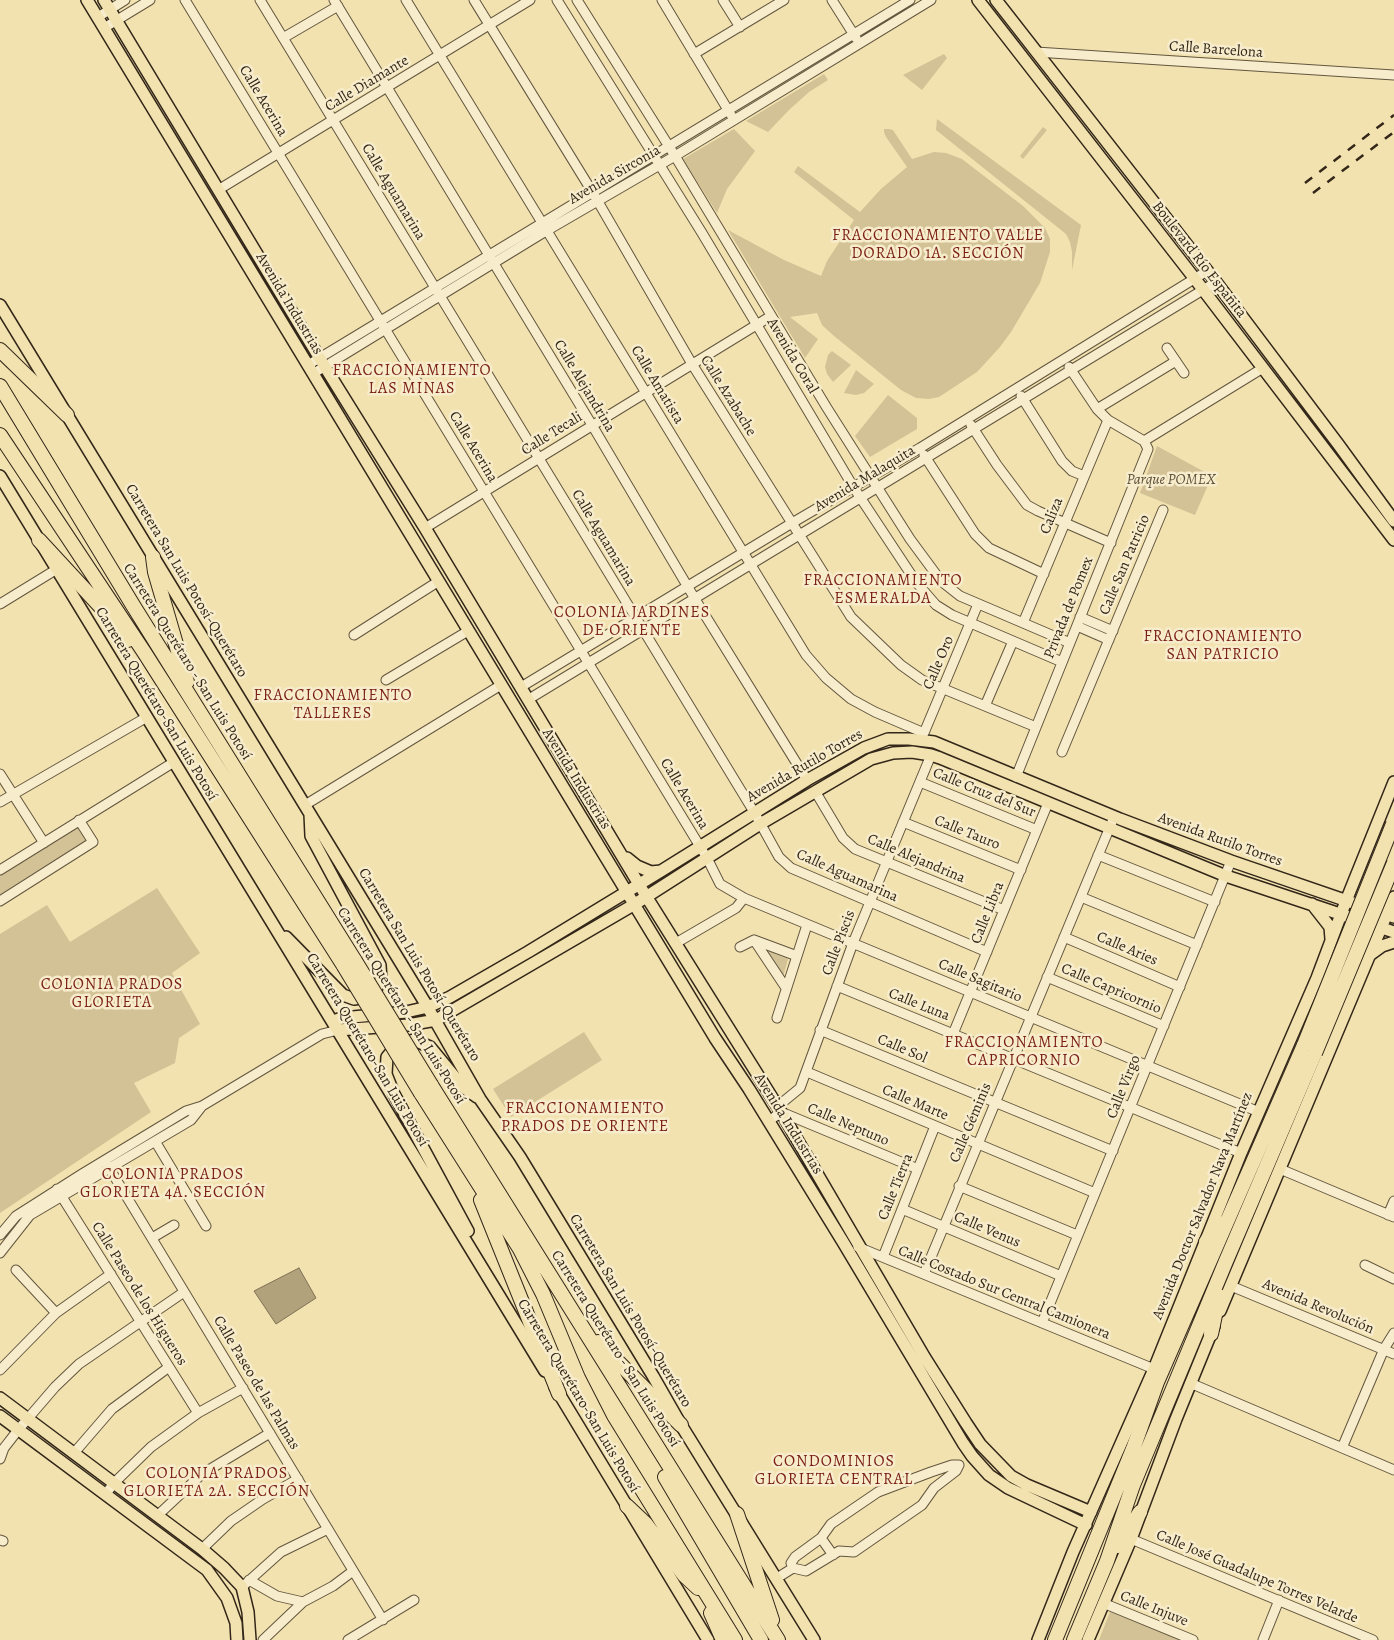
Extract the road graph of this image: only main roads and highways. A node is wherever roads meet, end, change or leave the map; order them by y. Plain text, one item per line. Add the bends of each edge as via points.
1 (87, 0) edge
2 (978, 0) edge
3 (996, 0) edge
4 (107, 5) edge
5 (0, 305) edge
6 (0, 350) edge
7 (0, 386) edge
8 (67, 415) junction
9 (0, 435) edge
10 (0, 476) edge
11 (1394, 521) edge
12 (39, 540) junction
13 (1394, 540) edge
14 (153, 557) junction
15 (144, 652) junction
16 (192, 700) junction
17 (1394, 782) edge
18 (308, 809) junction
19 (1394, 823) edge
20 (622, 855) junction
21 (1394, 863) edge
22 (661, 871) junction
23 (640, 884) junction
24 (666, 884) junction
25 (628, 891) junction
26 (646, 896) junction
27 (1394, 897) edge
28 (1346, 901) junction
29 (635, 904) junction
30 (1312, 904) junction
31 (1341, 914) junction
32 (1390, 916) edge
33 (660, 918) junction
34 (274, 926) junction
35 (1381, 927) junction
36 (1394, 932) edge
37 (1394, 942) edge
38 (1329, 945) junction
39 (1369, 958) junction
40 (349, 963) junction
41 (428, 1007) junction
42 (436, 1020) junction
43 (336, 1025) junction
44 (1310, 1049) junction
45 (426, 1089) junction
46 (480, 1099) junction
47 (1279, 1099) junction
48 (468, 1167) junction
49 (845, 1219) junction
50 (833, 1225) junction
51 (1206, 1242) junction
52 (474, 1254) junction
53 (1226, 1261) junction
54 (579, 1322) junction
55 (1211, 1334) junction
56 (918, 1370) junction
57 (945, 1390) junction
58 (1143, 1393) junction
59 (559, 1394) junction
60 (0, 1398) edge
61 (632, 1407) junction
62 (0, 1416) edge
63 (680, 1425) junction
64 (1133, 1449) junction
65 (627, 1506) junction
66 (1092, 1512) junction
67 (1140, 1512) junction
68 (737, 1514) junction
69 (1086, 1525) junction
70 (1107, 1561) junction
71 (711, 1601) junction
72 (237, 1637) edge
73 (250, 1637) edge
74 (708, 1640) edge
75 (723, 1640) edge
76 (735, 1640) edge
77 (761, 1640) edge
78 (778, 1640) edge
79 (814, 1640) edge
80 (1038, 1640) edge
81 (1055, 1640) edge
82 (1074, 1640) edge
83 (1088, 1640) edge

1 - 25 main road, Avenida Industrias
2 - 13 main road, Boulevard Río Españita
3 - 11 main road, Boulevard Río Españita via 1216,282
4 - 20 main road, Avenida Industrias
5 - 8 main road, Carretera San Luis Potosí-Querétaro
6 - 8 highway
7 - 16 highway, Carretera Querétaro - San Luis Potosí
8 - 14 main road, Carretera San Luis Potosí-Querétaro
9 - 15 highway, Carretera Querétaro - San Luis Potosí
10 - 12 main road, Carretera Querétaro-San Luis Potosí
12 - 15 highway via 100,606 122,635
12 - 34 main road, Carretera Querétaro-San Luis Potosí
14 - 16 highway
14 - 18 main road, Carretera San Luis Potosí-Querétaro
15 - 40 highway, Carretera Querétaro - San Luis Potosí
16 - 40 highway, Carretera Querétaro - San Luis Potosí
17 - 28 main road, Avenida Doctor Salvador Nava Martínez
18 - 34 main road via 311,836 380,965 381,980 376,989 366,997 354,999 343,994
18 - 41 main road, Carretera San Luis Potosí-Querétaro
19 - 44 highway, Avenida Doctor Salvador Nava Martínez, bridge
20 - 22 main road via 651,872
20 - 23 main road, Avenida Industrias
21 - 44 highway, Avenida Doctor Salvador Nava Martínez, bridge
22 - 23 main road, Avenida Rutilo Torres
22 - 28 main road, Avenida Rutilo Torres via 864,748 888,739 925,736 1114,817
23 - 25 main road, Avenida Rutilo Torres
23 - 26 main road, Avenida Industrias
24 - 26 main road, Avenida Rutilo Torres
24 - 30 main road, Avenida Rutilo Torres via 871,759 912,752 931,755 1226,876
24 - 33 main road via 659,899
25 - 29 main road, Avenida Industrias
25 - 41 main road, Avenida Rutilo Torres via 528,952
26 - 29 main road, Avenida Rutilo Torres
26 - 33 main road, Avenida Industrias
27 - 32 main road
28 - 31 main road, Avenida Doctor Salvador Nava Martínez
28 - 32 main road, Avenida Rutilo Torres
29 - 42 main road, Avenida Rutilo Torres
29 - 50 main road, Avenida Industrias
30 - 31 main road, Avenida Rutilo Torres
30 - 38 main road via 1330,927
31 - 35 main road, Avenida Rutilo Torres
31 - 38 main road, Avenida Doctor Salvador Nava Martínez
32 - 35 main road
33 - 49 main road, Avenida Industrias
34 - 43 main road, Carretera Querétaro-San Luis Potosí
35 - 36 main road, Avenida Rutilo Torres
35 - 39 main road
37 - 39 main road via 1382,946
38 - 39 main road via 1342,938 1349,939 1358,943
38 - 51 main road, Avenida Doctor Salvador Nava Martínez
39 - 55 main road
40 - 45 highway, Carretera Querétaro - San Luis Potosí, bridge
41 - 42 main road, Carretera San Luis Potosí-Querétaro
41 - 43 main road, Avenida Rutilo Torres via 342,1018
42 - 43 main road, Avenida Rutilo Torres via 408,1025
42 - 46 main road, Carretera San Luis Potosí-Querétaro
43 - 52 main road, Carretera Querétaro-San Luis Potosí
44 - 47 highway, Avenida Doctor Salvador Nava Martínez
44 - 53 highway, Avenida Doctor Salvador Nava Martínez
45 - 48 highway, Carretera Querétaro - San Luis Potosí
45 - 54 highway, Carretera Querétaro - San Luis Potosí
46 - 52 main road via 463,1087 430,1047 414,1040 398,1044 387,1057 386,1074 394,1094 470,1236
46 - 63 main road, Carretera San Luis Potosí-Querétaro via 520,1157
47 - 51 highway via 1249,1154 1217,1227
47 - 64 highway, Avenida Doctor Salvador Nava Martínez via 1158,1382
48 - 59 highway
48 - 71 highway, Carretera Querétaro - San Luis Potosí via 520,1249 601,1424
49 - 50 main road
49 - 57 main road, Avenida Industrias
50 - 56 main road, Avenida Industrias
51 - 58 main road, Avenida Doctor Salvador Nava Martínez
52 - 59 main road, Carretera Querétaro-San Luis Potosí
53 - 55 highway
53 - 70 highway, Avenida Doctor Salvador Nava Martínez via 1134,1485
54 - 61 highway, Carretera Querétaro - San Luis Potosí
54 - 63 highway
55 - 67 main road
56 - 57 main road via 928,1372
56 - 69 main road, Avenida Industrias via 972,1456 989,1475 1008,1488
57 - 66 main road, Avenida Industrias via 980,1444 1011,1476
58 - 64 highway
58 - 66 main road, Avenida Doctor Salvador Nava Martínez
59 - 65 main road, Carretera Querétaro-San Luis Potosí
60 - 73 main road via 246,1584
61 - 77 highway via 636,1427
61 - 78 highway, Carretera Querétaro - San Luis Potosí
62 - 72 main road via 207,1570 227,1598 236,1623
63 - 68 main road, Carretera San Luis Potosí-Querétaro
64 - 81 highway, Avenida Doctor Salvador Nava Martínez
65 - 71 highway via 645,1523 684,1575
65 - 74 main road, Carretera Querétaro-San Luis Potosí
66 - 69 main road, Avenida Doctor Salvador Nava Martínez
67 - 70 highway
67 - 83 main road
68 - 78 highway
68 - 79 main road, Carretera San Luis Potosí-Querétaro
69 - 80 main road, Avenida Doctor Salvador Nava Martínez
70 - 82 highway, Avenida Doctor Salvador Nava Martínez
71 - 75 highway via 711,1612
71 - 76 highway, Carretera Querétaro - San Luis Potosí
72 - 73 main road

